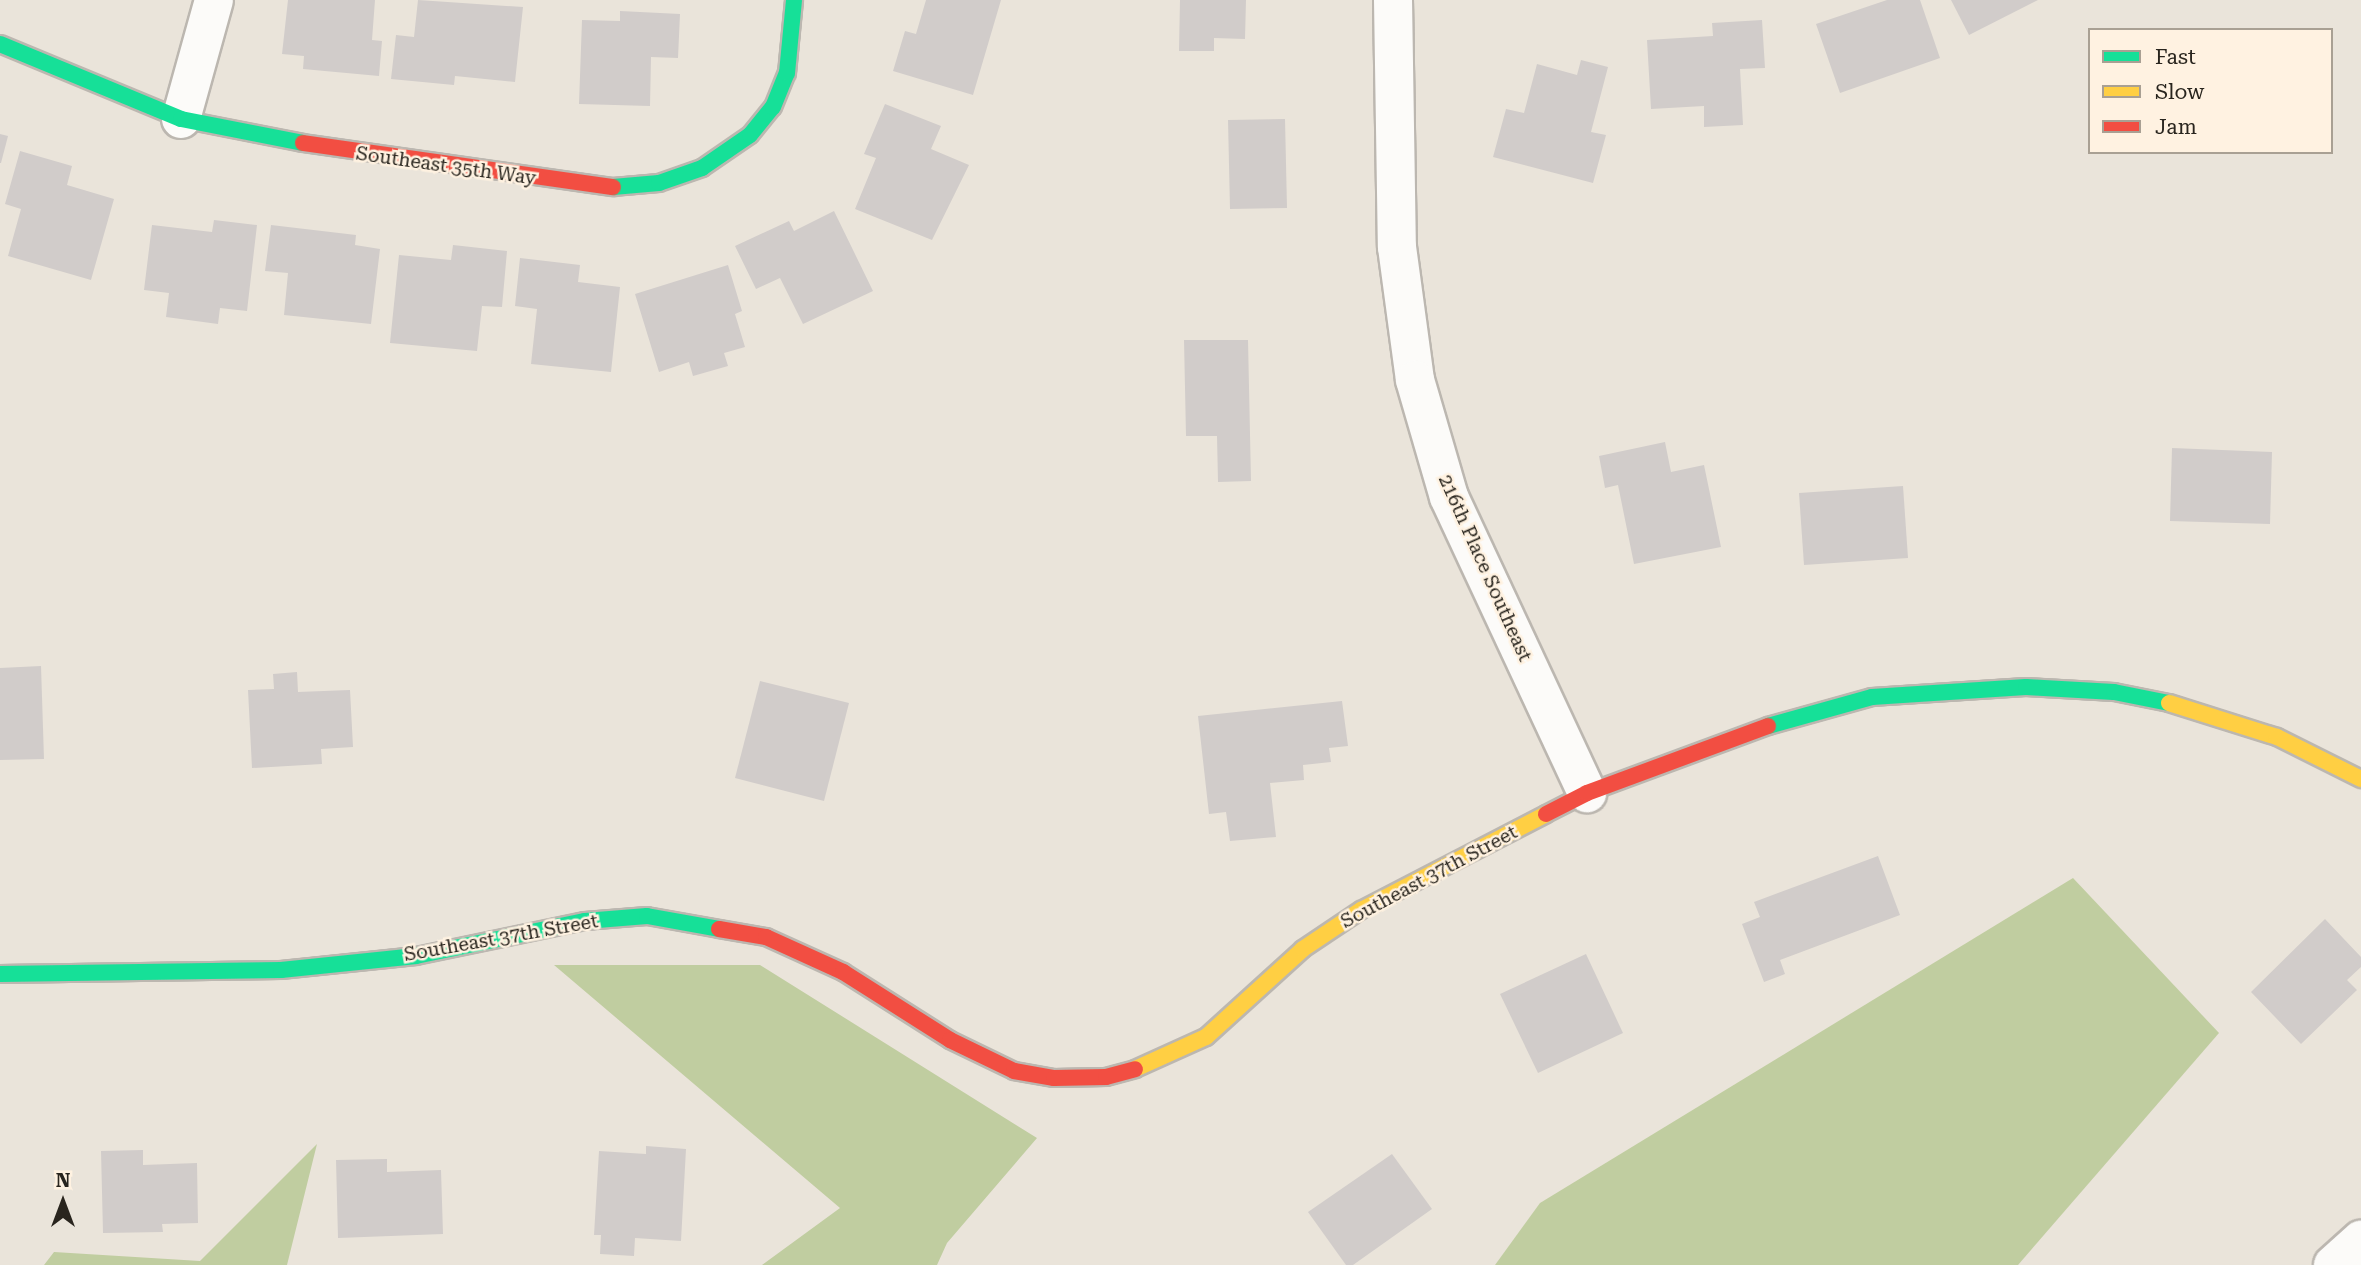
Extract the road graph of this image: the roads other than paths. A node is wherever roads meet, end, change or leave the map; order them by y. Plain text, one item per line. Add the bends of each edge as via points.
1 (214, 0) edge
2 (794, 0) edge
3 (1394, 0) edge
4 (0, 44) edge
5 (181, 119) junction
6 (2361, 779) edge
7 (1587, 793) junction
8 (0, 974) edge
9 (2361, 1240) edge
10 (2333, 1265) edge

1 - 5 street
2 - 5 street, Southeast 35th Way via 787,73 773,107 750,135 702,168 659,183 603,188 371,157
3 - 7 street, 216th Place Southeast via 1397,247 1415,380 1449,497
4 - 5 street, Southeast 35th Way
6 - 7 street, Southeast 37th Street via 2277,737 2196,709 2114,692 2012,687 1872,697 1749,731
7 - 8 street, Southeast 37th Street via 1361,910 1303,949 1206,1037 1154,1064 1106,1077 1054,1079 1014,1071 950,1040 844,972 766,937 647,916 585,921 416,956 281,970
9 - 10 street

